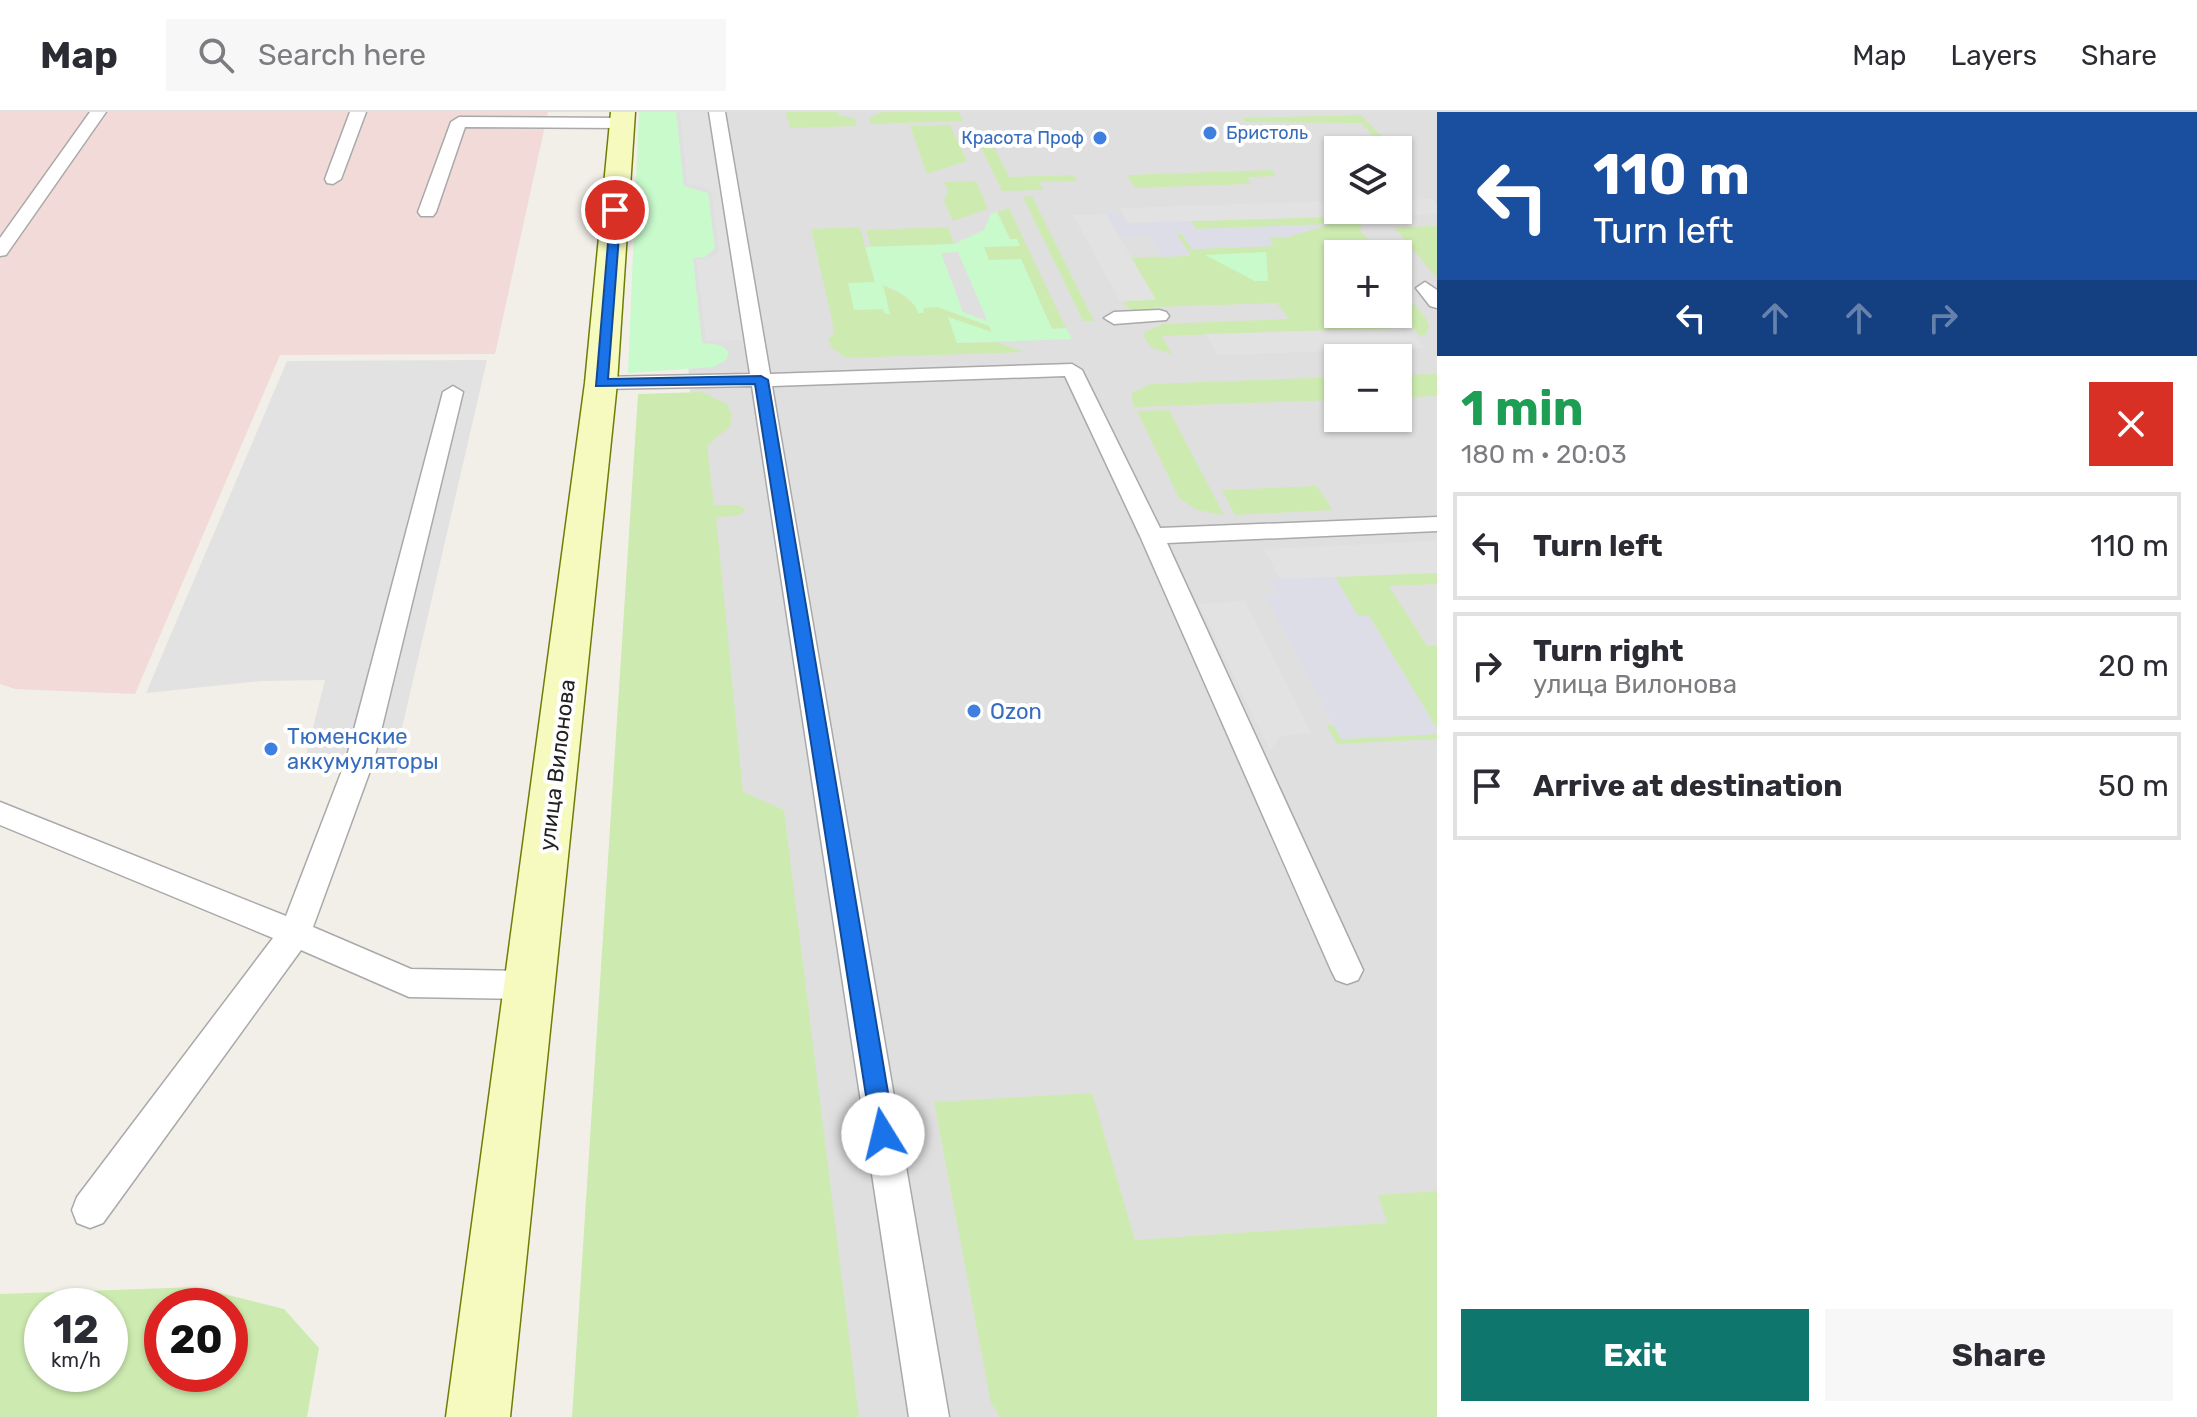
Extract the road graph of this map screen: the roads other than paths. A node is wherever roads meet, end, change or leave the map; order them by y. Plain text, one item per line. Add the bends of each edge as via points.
1 (98, 112) edge
2 (358, 112) edge
3 (717, 112) edge
4 (460, 117) edge
5 (623, 118) edge
6 (333, 179) dead end
7 (427, 212) dead end
8 (1, 252) edge
9 (1159, 316) dead end
10 (1114, 318) dead end
11 (761, 380) junction
12 (601, 383) junction
13 (453, 392) dead end
14 (1437, 524) edge
15 (1152, 536) junction
16 (0, 813) edge
17 (295, 933) junction
18 (1347, 970) dead end
19 (531, 985) junction
20 (90, 1210) dead end
21 (478, 1417) edge
22 (929, 1417) edge

1 - 8 lane
2 - 6 lane
3 - 11 lane
4 - 5 lane
4 - 7 lane
5 - 12 street, улица Вилонова
9 - 10 lane
11 - 12 lane
11 - 15 lane via 1072,370
11 - 22 lane
12 - 19 street, улица Вилонова
13 - 17 lane via 360,760
14 - 15 lane
15 - 18 lane
16 - 17 lane
17 - 19 lane via 409,983
17 - 20 lane
19 - 21 street, улица Вилонова

